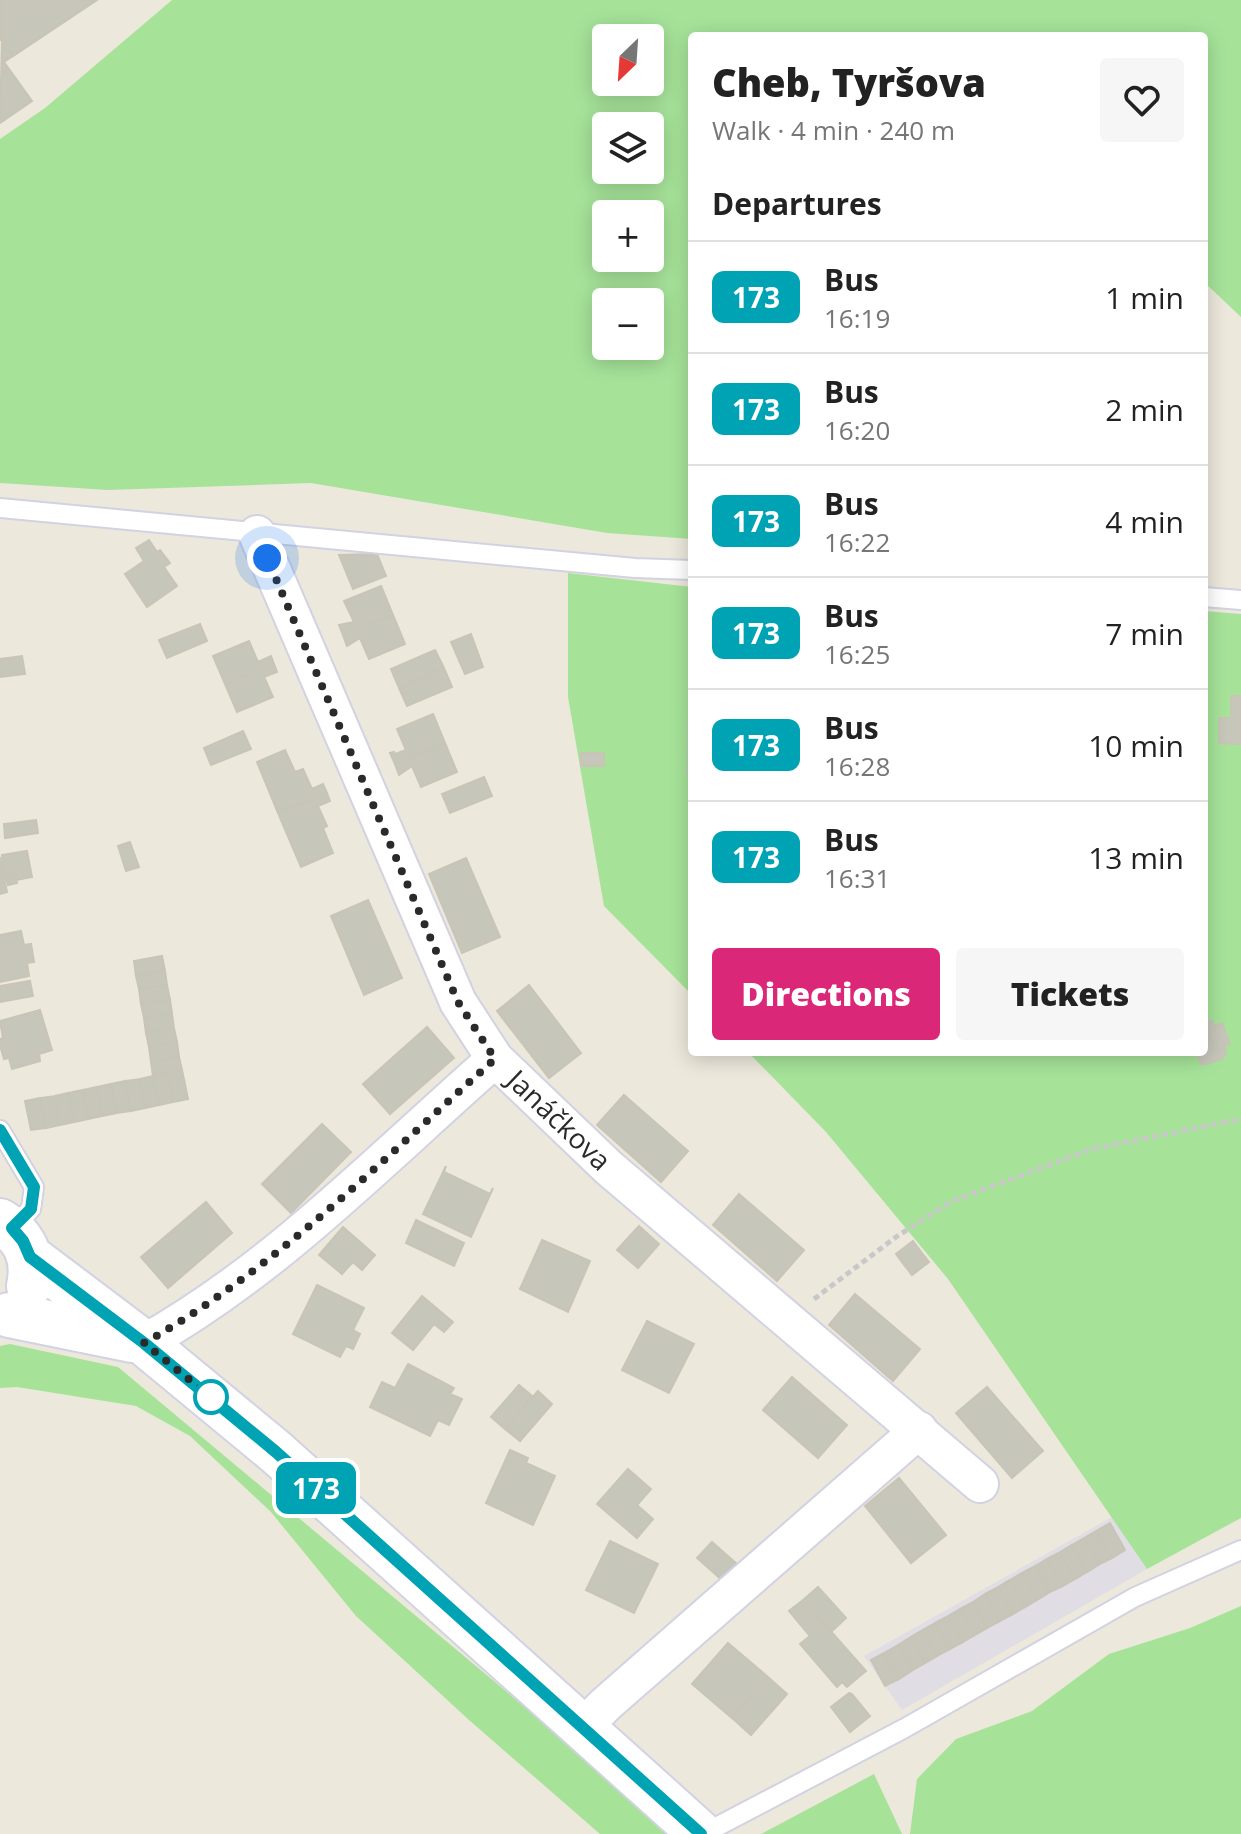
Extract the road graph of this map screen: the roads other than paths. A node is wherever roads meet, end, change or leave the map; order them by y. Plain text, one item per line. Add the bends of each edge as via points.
1 (0, 508) edge
2 (257, 534) junction
3 (688, 570) edge
4 (1208, 597) edge
5 (1241, 600) edge
6 (495, 1059) junction
7 (0, 1130) edge
8 (14, 1235) edge
9 (5, 1317) edge
10 (144, 1343) junction
11 (919, 1430) junction
12 (980, 1484) dead end
13 (1241, 1550) edge
14 (582, 1728) junction
15 (702, 1834) edge

1 - 2 lane
2 - 3 lane
2 - 6 street, Janáčkova via 458,1002
4 - 5 lane
6 - 10 street via 264,1264
6 - 11 street, Janáčkova via 609,1168
7 - 8 lane via 34,1187 31,1209
8 - 9 street via 32,1273 21,1303
8 - 10 street
9 - 10 street
10 - 14 street via 276,1452
11 - 12 street, Janáčkova
11 - 14 street
13 - 15 lane via 1135,1597 905,1728
14 - 15 street

